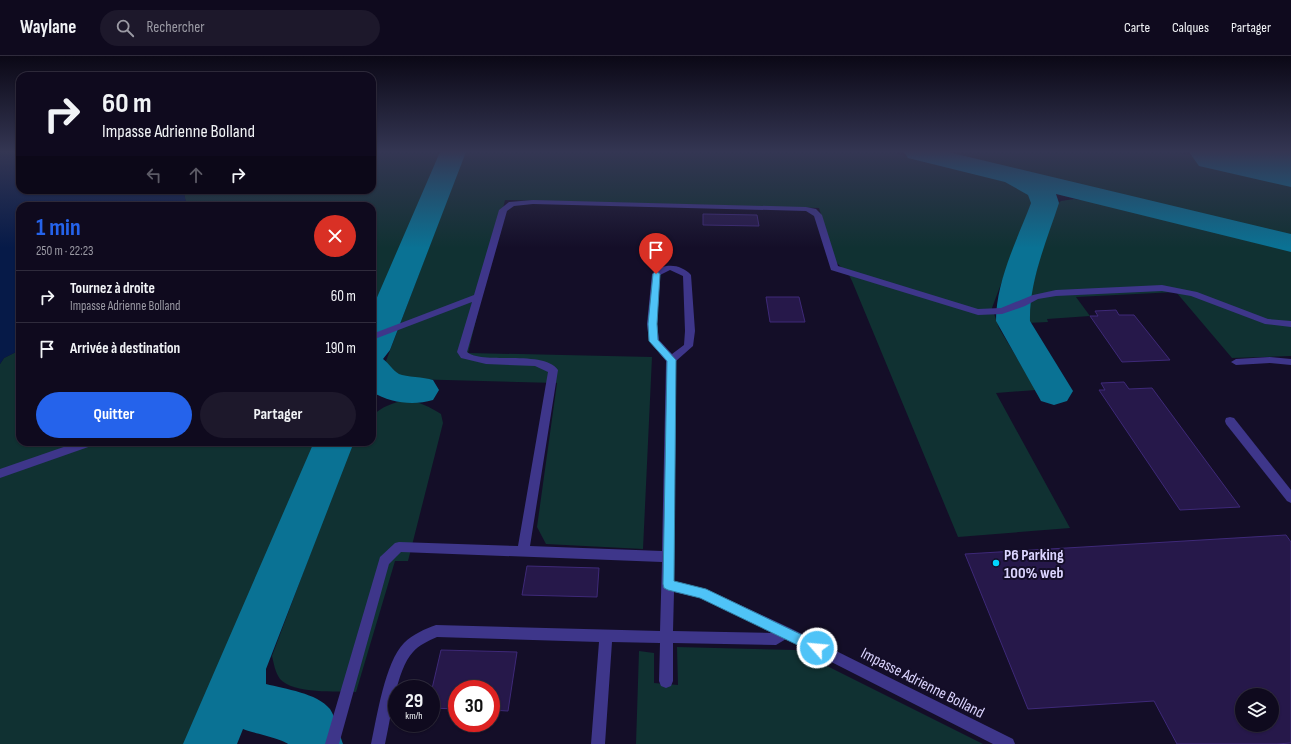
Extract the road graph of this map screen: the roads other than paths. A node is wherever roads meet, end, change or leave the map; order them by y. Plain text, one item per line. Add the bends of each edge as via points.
1 (478, 297) junction
2 (1291, 324) edge
3 (376, 335) edge
4 (671, 360) junction
5 (1236, 362) dead end
6 (1291, 362) edge
7 (1230, 421) dead end
8 (79, 446) edge
9 (0, 474) edge
10 (1291, 498) edge
11 (523, 551) junction
12 (668, 557) junction
13 (668, 584) junction
14 (785, 632) junction
15 (606, 636) junction
16 (667, 638) junction
17 (666, 681) dead end
18 (332, 744) edge
19 (378, 744) edge
20 (598, 744) edge
21 (1008, 744) edge

1 - 2 street via 503,210 512,204 533,202 782,207 806,209 818,215 834,268 978,312 1002,311 1036,297 1056,293 1162,288 1190,294 1269,322
1 - 3 street
1 - 11 street via 462,352 464,356 475,360 535,363 553,370
4 - 4 street via 688,346 690,331 687,275 670,267 656,274 652,324 654,341
4 - 12 street
5 - 6 street
7 - 10 street
8 - 9 street
11 - 12 street
11 - 18 street via 399,547 384,561
12 - 13 street
13 - 14 street, Impasse Adrienne Bolland via 702,593
13 - 16 street
14 - 16 street via 776,639
14 - 21 street, Impasse Adrienne Bolland
15 - 16 street
15 - 19 street via 436,632 424,636 407,649 396,670
15 - 20 street
16 - 17 street

